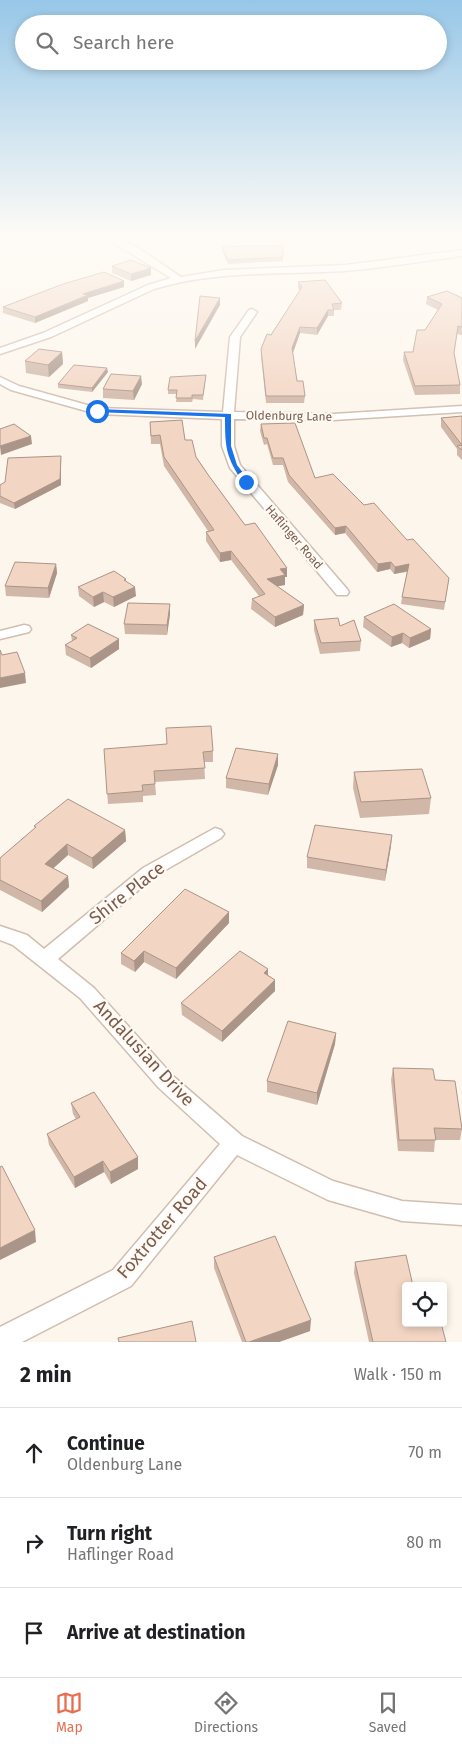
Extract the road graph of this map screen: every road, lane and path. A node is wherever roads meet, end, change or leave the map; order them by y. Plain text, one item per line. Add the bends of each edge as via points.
1 (131, 297) edge
2 (252, 312) dead end
3 (0, 351) edge
4 (0, 380) edge
5 (462, 409) edge
6 (228, 415) junction
7 (342, 592) dead end
8 (24, 629) dead end
9 (0, 635) edge
10 (215, 834) dead end
11 (0, 933) edge
12 (44, 960) junction
13 (234, 1143) junction
14 (462, 1215) edge
15 (0, 1340) edge

1 - 3 street via 47,335
2 - 6 street, Haflinger Road via 235,337
4 - 6 street, Oldenburg Lane via 14,388 97,411
5 - 6 street, Oldenburg Lane via 359,416
6 - 7 street, Haflinger Road via 228,446 234,465
8 - 9 street
10 - 12 street, Shire Place via 149,872
11 - 12 street, Andalusian Drive via 20,940
12 - 13 street, Andalusian Drive via 87,993 166,1082
13 - 14 street, Andalusian Drive via 328,1190 402,1211
13 - 15 street, Foxtrotter Road via 122,1278

